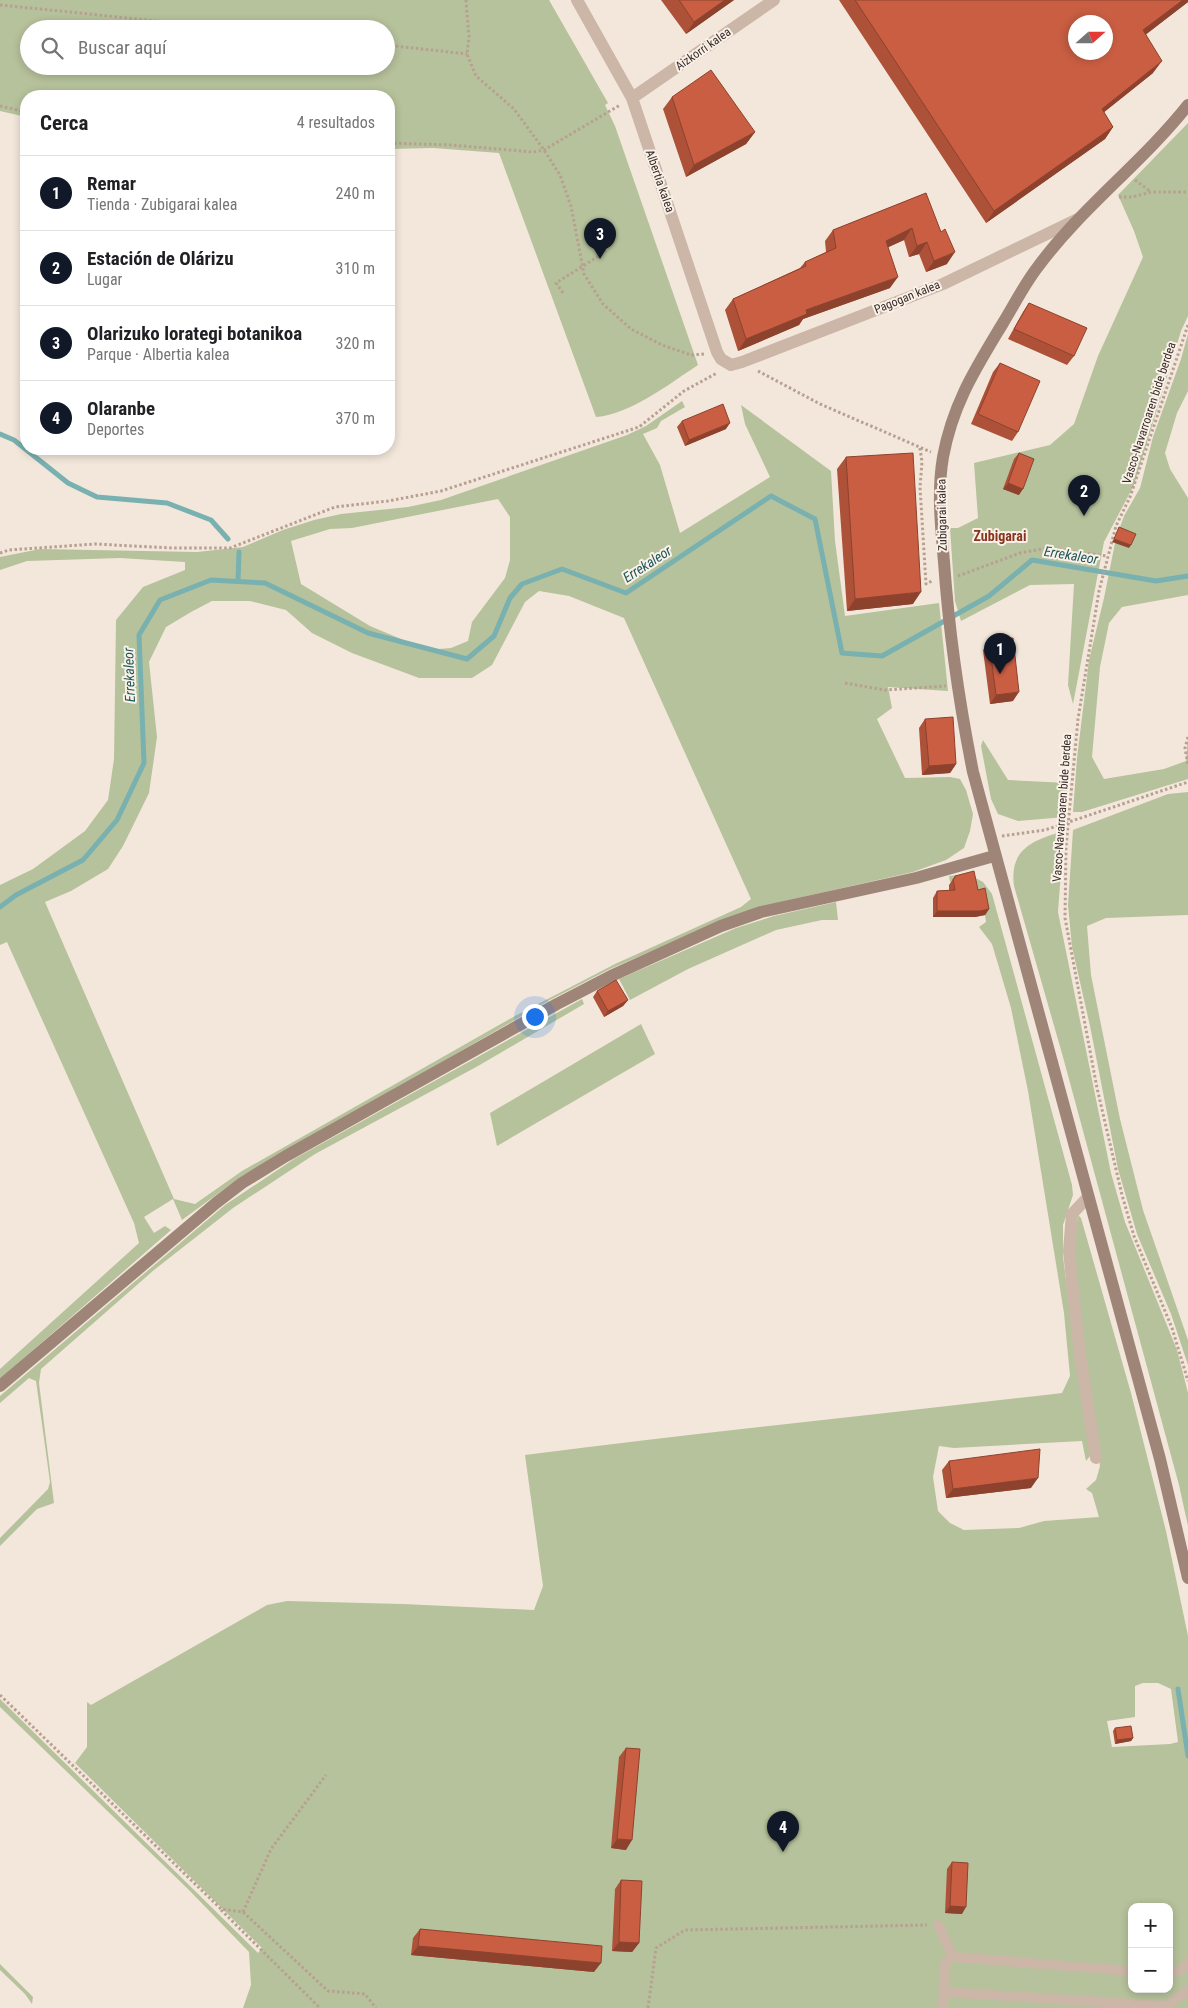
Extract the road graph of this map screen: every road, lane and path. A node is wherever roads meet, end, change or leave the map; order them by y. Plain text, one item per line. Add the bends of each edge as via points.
1 (466, 0) edge
2 (577, 0) edge
3 (774, 0) edge
4 (0, 5) edge
5 (148, 20) edge
6 (395, 46) edge
7 (467, 54) junction
8 (632, 98) junction
9 (1188, 105) edge
10 (0, 106) edge
11 (20, 111) edge
12 (395, 143) edge
13 (544, 150) junction
14 (1126, 173) junction
15 (1188, 192) edge
16 (1078, 218) junction
17 (600, 244) dead end
18 (582, 266) junction
19 (563, 293) dead end
20 (1188, 325) edge
21 (717, 352) junction
22 (736, 364) junction
23 (920, 448) junction
24 (943, 456) junction
25 (0, 554) edge
26 (1107, 556) junction
27 (945, 576) junction
28 (845, 683) dead end
29 (957, 685) junction
30 (1188, 737) edge
31 (1188, 764) edge
32 (1188, 782) edge
33 (1069, 822) junction
34 (989, 838) junction
35 (994, 856) junction
36 (1088, 1196) junction
37 (1188, 1381) edge
38 (0, 1386) edge
39 (1096, 1458) dead end
40 (1188, 1578) edge
41 (0, 1695) edge
42 (326, 1775) dead end
43 (221, 1909) junction
44 (244, 1912) junction
45 (938, 1925) joint
46 (953, 1957) junction
47 (1188, 1962) edge
48 (1128, 1971) edge
49 (1173, 1972) edge
50 (1188, 1990) edge
51 (943, 1992) junction
52 (1165, 2007) edge
53 (320, 2008) edge
54 (376, 2008) edge
55 (648, 2008) edge
56 (943, 2008) edge

1 - 7 path
2 - 8 street, Albertia kalea
3 - 8 street, Aizkorri kalea
4 - 5 path
6 - 7 path
7 - 13 path via 476,76 514,109
8 - 13 path
8 - 21 street, Albertia kalea
9 - 14 main road, Zubigarai kalea
10 - 11 path
12 - 13 path via 451,144 533,152
13 - 18 path via 560,175 571,206
14 - 15 path via 1151,192
14 - 16 main road, Zubigarai kalea
16 - 22 street, Pagogan kalea via 943,284
16 - 24 main road, Zubigarai kalea via 1036,269 983,355 964,389
17 - 18 path via 605,252
18 - 19 path via 556,283
18 - 21 path via 603,304 631,329 691,355
20 - 26 path, Vasco-Navarroaren bide berdea via 1136,481
21 - 22 street, Albertia kalea via 721,360
22 - 23 path
22 - 25 path via 684,391 639,428 442,491 335,507 230,548 95,544 9,550
23 - 24 path
23 - 27 path via 926,584
24 - 27 main road, Zubigarai kalea via 940,514
26 - 27 path via 1047,548 1020,553 958,576
26 - 33 path, Vasco-Navarroaren bide berdea via 1078,720
27 - 29 main road, Zubigarai kalea
28 - 29 path via 885,690
29 - 34 main road, Zubigarai kalea via 972,772
30 - 31 path via 1185,748
32 - 33 path
33 - 34 path via 1045,830
33 - 37 path, Vasco-Navarroaren bide berdea via 1064,918 1107,1135 1134,1236 1172,1328
34 - 35 main road, Zubigarai kalea
35 - 36 main road, Zubigarai kalea
35 - 38 main road via 916,878 760,912 680,944 557,1004 242,1183
36 - 39 street via 1072,1214 1069,1251 1080,1355
36 - 40 main road, Zubigarai kalea via 1160,1459
41 - 43 path
42 - 44 path via 271,1849
43 - 44 path
43 - 53 path
44 - 54 path via 328,1991 365,1994
45 - 46 lane
45 - 55 path via 685,1930 656,1948
46 - 48 lane
46 - 51 lane via 944,1964
47 - 49 lane via 1181,1970
50 - 52 lane
51 - 52 lane
51 - 56 lane

